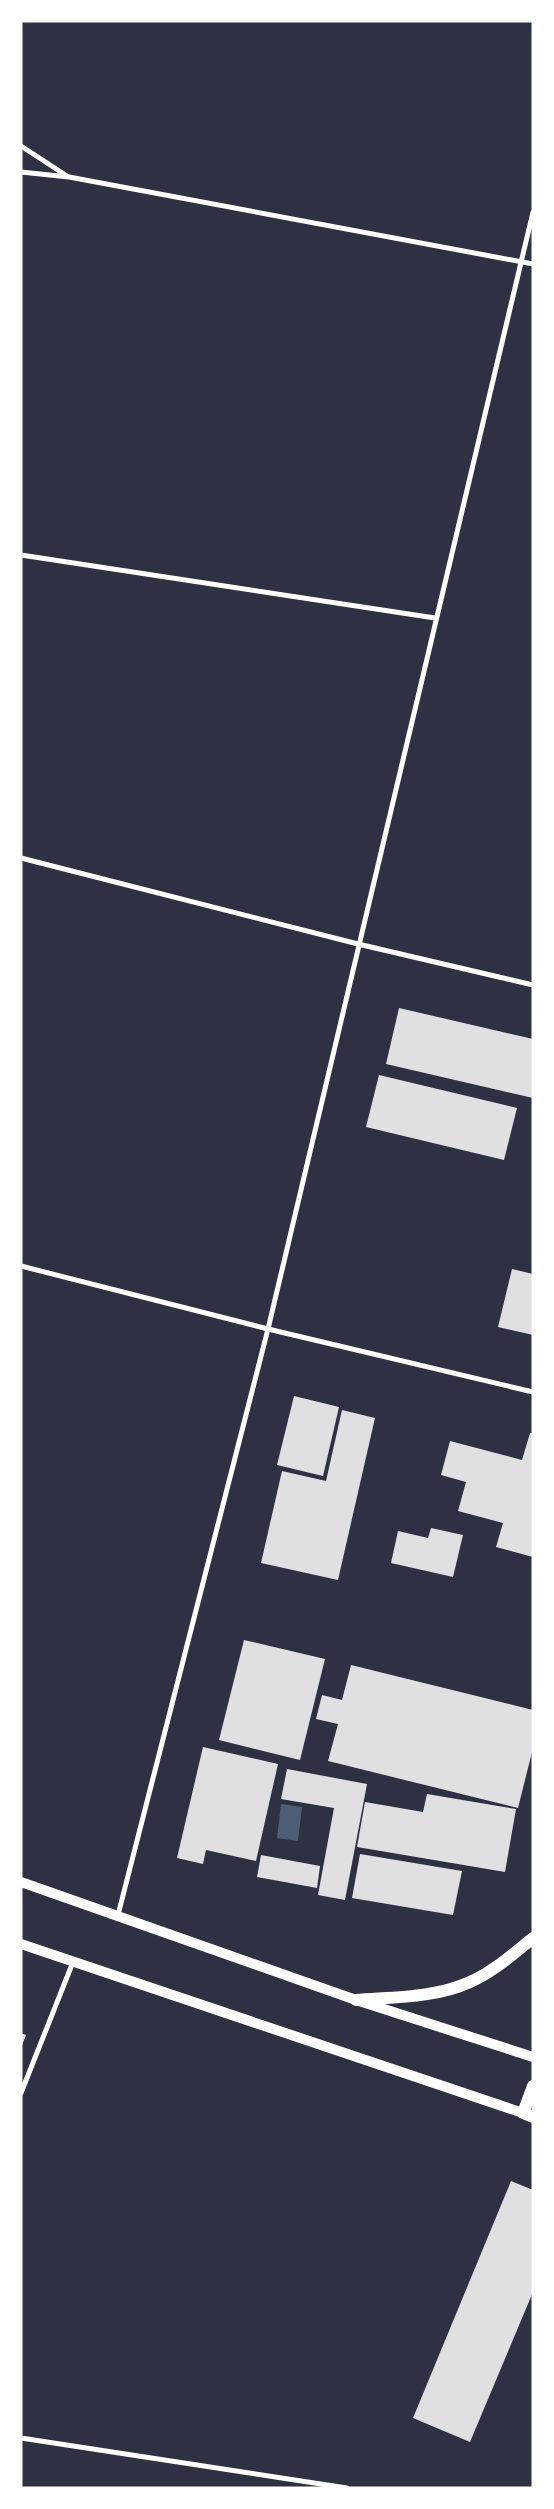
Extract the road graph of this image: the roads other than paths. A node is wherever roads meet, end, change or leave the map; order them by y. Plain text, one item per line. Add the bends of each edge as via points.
1 (21, 146) edge
2 (21, 172) edge
3 (69, 177) junction
4 (533, 212) edge
5 (521, 262) junction
6 (533, 264) edge
7 (21, 555) edge
8 (435, 618) junction
9 (21, 858) edge
10 (358, 944) junction
11 (533, 984) edge
12 (21, 1266) edge
13 (268, 1329) junction
14 (533, 1392) edge
15 (21, 1882) edge
16 (118, 1915) junction
17 (533, 1938) edge
18 (21, 1944) edge
19 (73, 1962) junction
20 (356, 2000) junction
21 (533, 2057) edge
22 (533, 2086) edge
23 (21, 2093) edge
24 (528, 2115) edge
25 (21, 2438) edge
26 (347, 2488) edge

1 - 3 street
2 - 3 street
3 - 5 street
4 - 5 street
5 - 6 street
5 - 8 street
7 - 8 street
8 - 10 street
9 - 10 street
10 - 11 street
10 - 13 street
12 - 13 street
13 - 14 street
13 - 16 street
15 - 16 main road
16 - 20 main road
17 - 20 main road via 470,1982 437,1993
18 - 19 main road
19 - 23 street
19 - 24 main road
20 - 21 main road
22 - 24 main road
25 - 26 street

